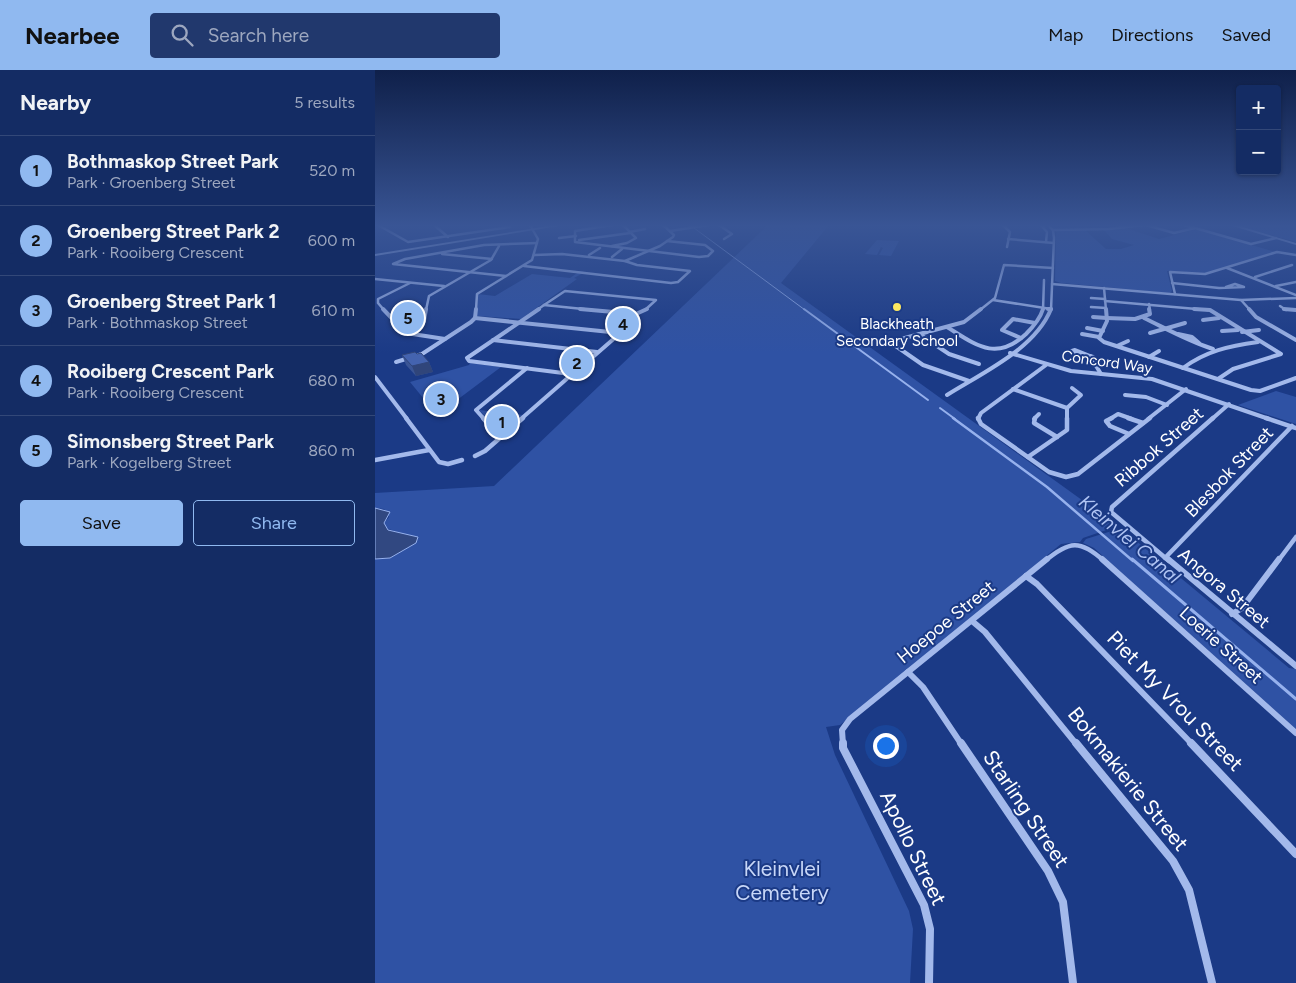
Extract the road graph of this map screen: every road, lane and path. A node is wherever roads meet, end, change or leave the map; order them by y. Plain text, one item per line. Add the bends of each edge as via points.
1 (428, 268) edge
2 (477, 268) edge
3 (521, 268) edge
4 (538, 268) edge
5 (655, 268) edge
6 (1003, 268) edge
7 (1047, 268) edge
8 (1053, 268) joint
9 (1227, 268) joint
10 (1282, 268) edge
11 (470, 272) junction
12 (506, 276) junction
13 (1255, 277) junction
14 (375, 279) edge
15 (1045, 280) dead end
16 (1296, 282) edge
17 (410, 283) junction
18 (1172, 283) junction
19 (1052, 284) junction
20 (445, 286) junction
21 (1276, 286) junction
22 (1226, 287) junction
23 (1104, 288) junction
24 (1175, 294) junction
25 (1091, 298) dead end
26 (1295, 298) edge
27 (993, 300) junction
28 (1105, 300) junction
29 (1241, 300) junction
30 (1149, 304) junction
31 (543, 305) junction
32 (1280, 306) dead end
33 (1091, 307) dead end
34 (1042, 308) junction
35 (1106, 308) junction
36 (1051, 309) junction
37 (1296, 310) edge
38 (1093, 317) dead end
39 (475, 318) junction
40 (1107, 318) junction
41 (1144, 318) junction
42 (1219, 318) junction
43 (1203, 320) dead end
44 (519, 322) junction
45 (1035, 323) junction
46 (1185, 323) dead end
47 (947, 327) junction
48 (1087, 328) dead end
49 (1166, 328) junction
50 (625, 329) dead end
51 (403, 330) junction
52 (1103, 330) junction
53 (1259, 330) dead end
54 (1222, 331) dead end
55 (1240, 331) junction
56 (620, 333) junction
57 (1150, 333) dead end
58 (919, 334) junction
59 (1082, 334) dead end
60 (1099, 337) junction
61 (445, 338) junction
62 (1021, 338) junction
63 (493, 340) junction
64 (1296, 340) edge
65 (1128, 341) dead end
66 (1258, 342) junction
67 (1117, 346) junction
68 (1159, 350) dead end
69 (1213, 350) junction
70 (597, 352) junction
71 (1010, 353) junction
72 (594, 356) dead end
73 (1093, 357) junction
74 (1149, 357) junction
75 (396, 362) dead end
76 (979, 364) dead end
77 (1046, 365) junction
78 (527, 368) junction
79 (1183, 368) junction
80 (1101, 374) junction
81 (375, 378) edge
82 (1296, 378) edge
83 (1217, 379) junction
84 (969, 381) junction
85 (1071, 388) dead end
86 (1013, 389) junction
87 (1186, 389) junction
88 (947, 395) dead end
89 (1125, 395) dead end
90 (1229, 404) junction
91 (1167, 405) junction
92 (1067, 408) junction
93 (1039, 414) dead end
94 (1143, 423) junction
95 (1294, 427) edge
96 (503, 434) junction
97 (1129, 434) junction
98 (1057, 437) junction
99 (429, 450) junction
100 (475, 456) dead end
101 (1028, 457) junction
102 (375, 460) edge
103 (462, 460) dead end
104 (1111, 512) joint
105 (1296, 537) edge
106 (1078, 544) joint
107 (1165, 558) junction
108 (1027, 576) junction
109 (1232, 614) junction
110 (972, 621) junction
111 (1296, 666) edge
112 (908, 672) junction
113 (1296, 733) edge
114 (841, 734) joint
115 (1296, 854) edge
116 (929, 983) edge
117 (1073, 983) edge
118 (1212, 983) edge

1 - 11 street
2 - 11 street
3 - 12 street
4 - 5 street via 671,283 678,282 690,272
6 - 27 street
7 - 8 street
8 - 19 street
9 - 13 street
9 - 18 street via 1203,274 1170,272
10 - 13 street
11 - 12 street
11 - 20 street
12 - 39 street via 476,294
13 - 21 street
14 - 17 street
15 - 34 street
16 - 21 street
17 - 20 street
17 - 51 street via 377,301
18 - 22 street
18 - 24 street
19 - 23 street
19 - 36 street
20 - 51 street via 428,297 424,321
21 - 26 street
22 - 22 street via 1237,288 1244,288 1235,284
23 - 24 street
23 - 28 street
24 - 29 street
25 - 28 street
26 - 29 street
27 - 34 street
27 - 47 street via 964,322
28 - 30 street
28 - 35 street
29 - 64 street via 1253,315
30 - 41 street via 1150,314
30 - 42 street via 1207,310
31 - 31 street via 638,314 656,301 653,298 567,290
31 - 44 street
32 - 37 street
33 - 35 street
34 - 36 street
34 - 45 street
35 - 40 street
36 - 71 street via 1036,334
38 - 40 street
39 - 44 street
39 - 61 street
40 - 41 street
40 - 52 street
41 - 49 street
42 - 43 street
42 - 55 street
44 - 56 street
44 - 63 street
45 - 62 street
45 - 62 street via 1013,319 1002,330
46 - 49 street
47 - 58 street
47 - 62 street via 971,341 998,350 1006,349
48 - 52 street
49 - 57 street
49 - 69 street via 1194,338
50 - 56 street
51 - 61 street via 410,334
52 - 60 street
53 - 55 street
54 - 55 street
55 - 66 street
56 - 70 street
58 - 76 street via 949,354
58 - 84 street via 890,343 923,365
59 - 60 street
60 - 67 street
61 - 75 street via 419,355
63 - 70 street
63 - 78 street via 467,359
65 - 67 street
66 - 69 street
66 - 83 street via 1281,354 1233,370
67 - 74 street
68 - 74 street
69 - 79 street via 1199,355
70 - 72 street
71 - 77 street, Concord Way
71 - 84 street
73 - 73 street via 1075,350 1069,352 1073,355
73 - 80 street
74 - 79 street
77 - 80 street, Concord Way
77 - 86 street
78 - 96 street via 476,410 493,430
78 - 96 street via 570,376
79 - 83 street
80 - 87 street, Concord Way via 1152,379
81 - 99 street
82 - 83 street via 1258,391
84 - 88 street
85 - 92 street via 1081,395
86 - 92 street
86 - 101 street via 981,413 979,421
87 - 90 street, Concord Way
87 - 91 street
89 - 91 street via 1145,397
90 - 95 street, Concord Way
90 - 104 street, Ribbok Street via 1112,506
91 - 94 street
92 - 98 street via 1068,427
93 - 98 street via 1033,419 1034,423
94 - 97 street
94 - 97 street via 1121,414 1106,421
95 - 107 street, Blesbok Street
96 - 100 street
97 - 101 street via 1073,476 1053,474
98 - 101 street
99 - 102 street
99 - 103 street via 443,464
104 - 107 street, Angora Street
105 - 109 street via 1242,608
106 - 108 street, Hoepoe Street via 1063,546
106 - 113 street, Loerie Street via 1092,550
107 - 109 street, Angora Street
108 - 110 street, Hoepoe Street
108 - 115 street, Piet My Vrou Street
109 - 111 street, Angora Street
110 - 112 street, Hoepoe Street
110 - 118 street, Bokmakierie Street via 985,632 1173,861 1189,890
112 - 114 street, Hoepoe Street via 846,722
112 - 117 street, Starling Street via 928,695 1058,889 1067,921
114 - 116 street, Apollo Street via 845,753 924,905 930,929

